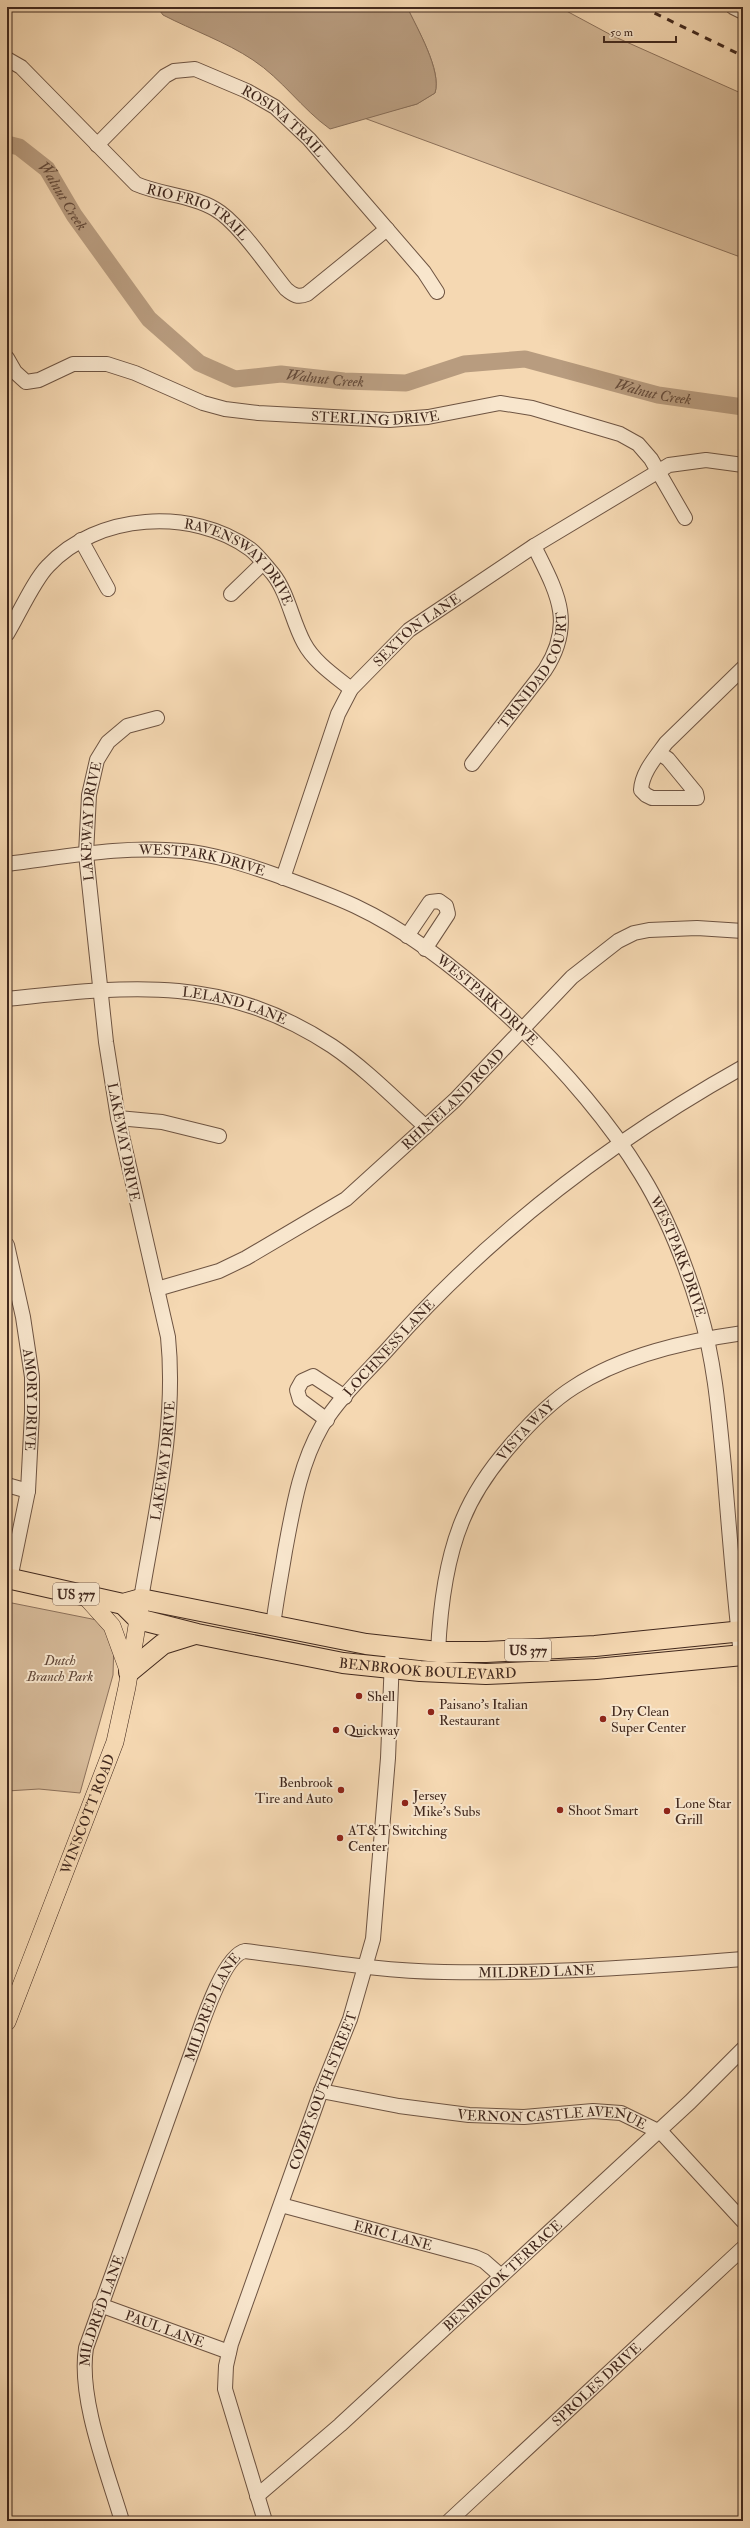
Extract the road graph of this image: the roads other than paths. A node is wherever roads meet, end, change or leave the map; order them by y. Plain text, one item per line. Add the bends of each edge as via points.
1 (733, 7) edge
2 (743, 12) edge
3 (7, 59) edge
4 (97, 145) junction
5 (387, 229) junction
6 (437, 292) dead end
7 (7, 358) edge
8 (743, 464) edge
9 (658, 472) junction
10 (685, 518) dead end
11 (81, 540) junction
12 (534, 546) junction
13 (263, 563) junction
14 (108, 588) dead end
15 (231, 594) dead end
16 (7, 634) edge
17 (743, 668) edge
18 (351, 689) junction
19 (157, 718) dead end
20 (659, 753) dead end
21 (472, 764) dead end
22 (86, 854) junction
23 (7, 864) edge
24 (283, 878) junction
25 (743, 931) edge
26 (407, 936) junction
27 (425, 948) junction
28 (101, 989) junction
29 (7, 999) edge
30 (522, 1031) junction
31 (743, 1067) edge
32 (118, 1118) junction
33 (426, 1127) junction
34 (219, 1136) dead end
35 (620, 1142) junction
36 (7, 1245) edge
37 (157, 1288) junction
38 (743, 1333) edge
39 (706, 1338) junction
40 (345, 1397) junction
41 (327, 1420) junction
42 (7, 1485) edge
43 (28, 1491) junction
44 (9, 1579) edge
45 (84, 1595) junction
46 (132, 1601) junction
47 (138, 1619) junction
48 (273, 1626) junction
49 (741, 1631) edge
50 (197, 1634) junction
51 (393, 1648) junction
52 (438, 1652) junction
53 (742, 1655) edge
54 (392, 1668) junction
55 (129, 1672) junction
56 (743, 1959) edge
57 (366, 1967) junction
58 (7, 2022) edge
59 (743, 2050) edge
60 (321, 2091) junction
61 (657, 2130) junction
62 (281, 2205) junction
63 (743, 2220) edge
64 (743, 2248) edge
65 (500, 2275) junction
66 (100, 2306) junction
67 (229, 2352) junction
68 (257, 2496) junction
69 (122, 2521) edge
70 (265, 2521) edge
71 (449, 2521) edge

1 - 2 street
3 - 4 street, RIO FRIO TRAIL via 21,68
4 - 5 street, RIO FRIO TRAIL via 136,184 200,202 215,209 229,220 294,296 301,297 307,294
4 - 5 street, ROSINA TRAIL via 165,76 174,71 195,69 247,91 275,108 309,139
5 - 6 street, ROSINA TRAIL via 424,272
7 - 9 street, STERLING DRIVE via 15,372 26,382 39,380 73,364 107,364 135,373 203,403 258,413 389,420 428,417 500,403 532,408 620,434 638,444
8 - 9 street via 706,460 669,465
9 - 10 street
9 - 12 street, SEXTON LANE
11 - 13 street, RAVENSWAY DRIVE via 120,524 152,520 207,527 251,549
11 - 14 street
11 - 16 street, RAVENSWAY DRIVE via 47,567
12 - 18 street, SEXTON LANE via 409,630
12 - 21 street, TRINIDAD COURT via 559,598 559,641 554,656 545,670
13 - 15 street
13 - 18 street, RAVENSWAY DRIVE via 274,575 304,644 327,670
17 - 20 street via 666,743
18 - 24 street, SEXTON LANE via 338,714
19 - 22 street, LAKEWAY DRIVE via 127,726 108,742 97,760 89,795
22 - 23 street, WESTPARK DRIVE
22 - 24 street, WESTPARK DRIVE via 140,849 182,851 244,864
22 - 28 street, LAKEWAY DRIVE
24 - 26 street, WESTPARK DRIVE via 357,907
25 - 30 street, RHINELAND ROAD via 697,928 649,930 618,940 572,977
26 - 27 street, WESTPARK DRIVE
26 - 27 street, WESTPARK DRIVE via 430,902 439,901 446,906 448,914
27 - 30 street, WESTPARK DRIVE via 457,972
28 - 29 street, LELAND LANE
28 - 32 street, LAKEWAY DRIVE
28 - 33 street, LELAND LANE via 150,988 194,992 238,1002 286,1021 333,1047
30 - 33 street, RHINELAND ROAD
30 - 35 street, WESTPARK DRIVE via 552,1060
31 - 35 street, LOCHNESS LANE via 683,1101
32 - 34 street via 162,1122
32 - 37 street, LAKEWAY DRIVE
33 - 37 street, RHINELAND ROAD via 346,1199 325,1213 219,1271
35 - 39 street, WESTPARK DRIVE via 641,1174 671,1232 694,1292
35 - 40 street, LOCHNESS LANE via 574,1175 486,1247 440,1291
36 - 43 street, AMORY DRIVE via 23,1317 32,1377
37 - 46 street, LAKEWAY DRIVE via 168,1337 171,1379 155,1518
38 - 39 street, VISTA WAY
39 - 49 street, WESTPARK DRIVE via 717,1391
39 - 52 street, VISTA WAY via 640,1357 589,1378 554,1401 496,1462 474,1496 455,1540 446,1585
40 - 41 street, LOCHNESS LANE
40 - 41 street via 313,1376 302,1381 297,1390 300,1400
41 - 48 street, LOCHNESS LANE via 296,1489
42 - 43 street
43 - 44 street, AMORY DRIVE
44 - 45 highway, BENBROOK BOULEVARD / US 377
45 - 46 highway, BENBROOK BOULEVARD / US 377
45 - 55 main road via 112,1626
46 - 47 highway
46 - 48 highway, BENBROOK BOULEVARD / US 377
47 - 50 highway, BENBROOK BOULEVARD / US 377
47 - 55 main road, WINSCOTT ROAD
48 - 51 highway, BENBROOK BOULEVARD / US 377
49 - 52 highway, BENBROOK BOULEVARD / US 377 via 595,1646
49 - 53 street, WESTPARK DRIVE
50 - 54 highway, BENBROOK BOULEVARD / US 377 via 343,1662
50 - 55 highway via 163,1644
51 - 52 highway, BENBROOK BOULEVARD / US 377
51 - 54 street, COZBY SOUTH STREET
53 - 54 highway, BENBROOK BOULEVARD / US 377 via 596,1669 513,1673 436,1672
54 - 57 street, COZBY SOUTH STREET via 388,1758 373,1939
55 - 58 main road, WINSCOTT ROAD via 115,1742
56 - 57 street, MILDRED LANE via 587,1971 443,1972
57 - 60 street, COZBY SOUTH STREET via 350,2019
57 - 66 street, MILDRED LANE via 245,1951 237,1955 213,1996
59 - 61 street, BENBROOK TERRACE
60 - 61 street, VERNON CASTLE AVENUE via 399,2106 469,2115 524,2117 593,2111 621,2113
60 - 62 street, COZBY SOUTH STREET
61 - 63 street, VERNON CASTLE AVENUE via 676,2146
61 - 65 street, BENBROOK TERRACE
62 - 65 street, ERIC LANE via 475,2257 484,2261
62 - 67 street, COZBY SOUTH STREET
64 - 71 street, SPROLES DRIVE
65 - 68 street, BENBROOK TERRACE via 340,2425
66 - 67 street, PAUL LANE
66 - 69 street, MILDRED LANE via 86,2348 84,2378 87,2400
67 - 68 street, COZBY SOUTH STREET via 225,2389
68 - 70 street, COZBY SOUTH STREET

